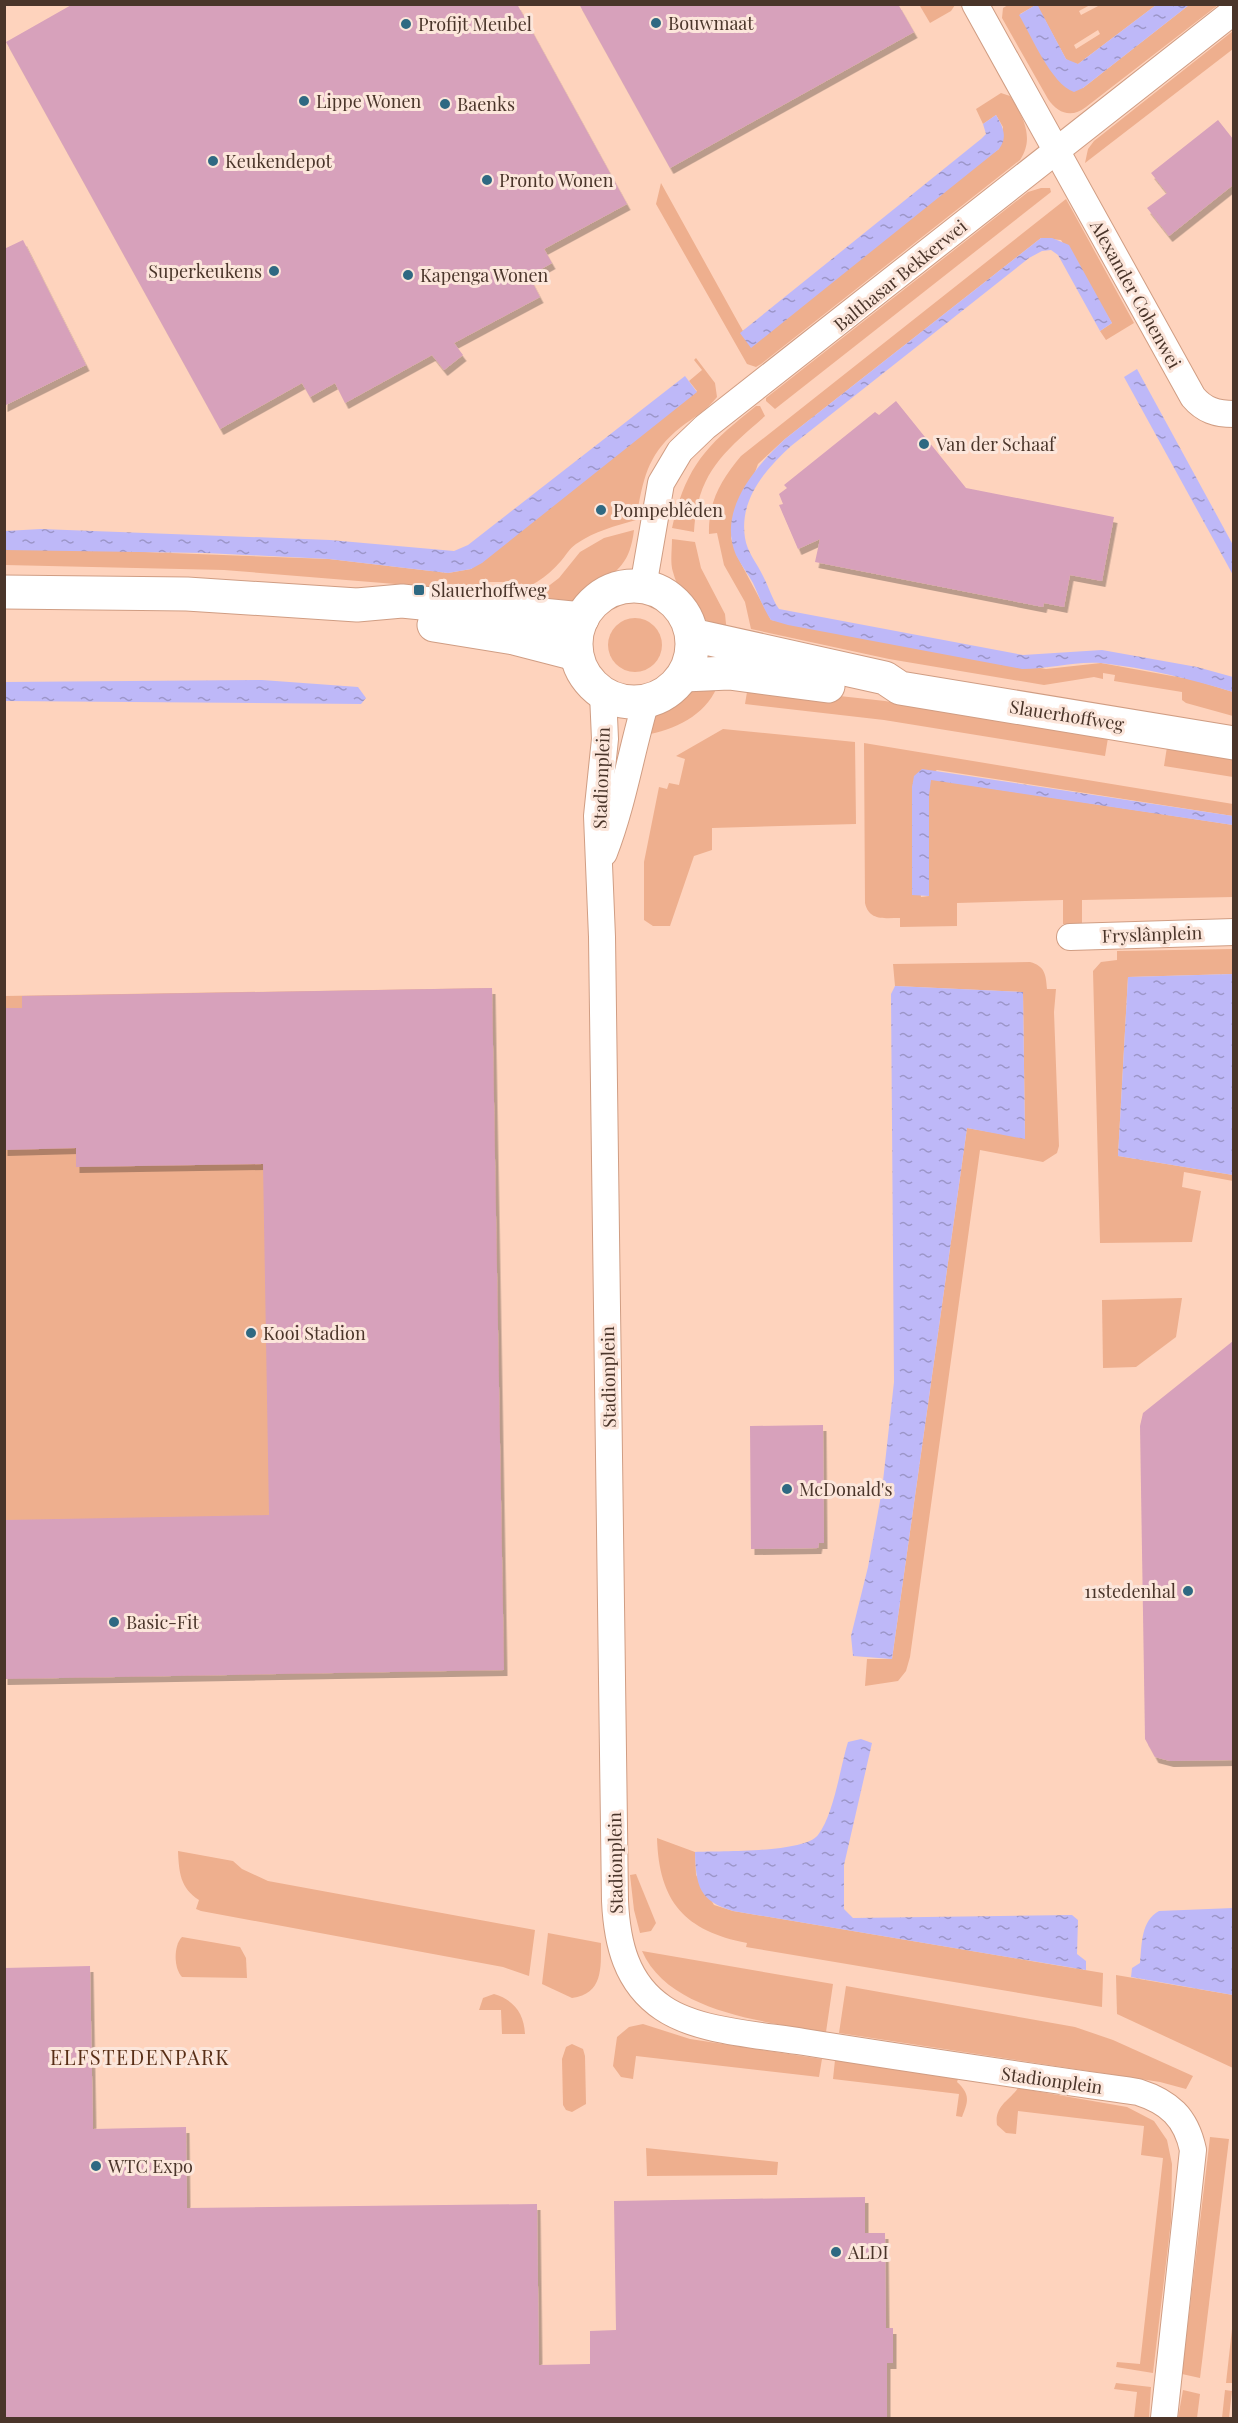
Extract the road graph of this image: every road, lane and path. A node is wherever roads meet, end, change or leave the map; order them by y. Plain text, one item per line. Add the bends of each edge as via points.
1 (975, 4) edge
2 (1233, 11) edge
3 (1057, 150) junction
4 (1233, 414) edge
5 (643, 587) junction
6 (4, 592) edge
7 (357, 605) junction
8 (582, 619) junction
9 (692, 635) junction
10 (576, 654) junction
11 (684, 675) junction
12 (900, 687) junction
13 (603, 694) junction
14 (646, 701) junction
15 (1233, 742) edge
16 (601, 862) junction
17 (1233, 932) edge
18 (1070, 938) dead end
19 (1164, 2418) edge

1 - 3 street, Alexander Cohenwei
2 - 3 street, Balthasar Bekkerwei
3 - 4 street, Alexander Cohenwei via 1193,397 1211,411
3 - 5 street, Balthasar Bekkerwei via 705,427 680,451 661,483
5 - 8 main road via 618,588 597,599
5 - 9 main road via 666,595 683,612
6 - 7 main road via 187,594
7 - 8 main road via 402,601
7 - 10 main road via 402,620 514,638
8 - 10 main road via 576,636
9 - 11 main road via 691,656
9 - 12 main road, Slauerhoffweg via 885,678
10 - 13 main road via 586,677
11 - 12 main road, Slauerhoffweg via 729,673 883,694
11 - 14 main road via 668,692
12 - 15 main road, Slauerhoffweg
13 - 14 main road via 624,702
13 - 16 street, Stadionplein via 605,739 597,816
14 - 16 street, Stadionplein via 616,821
16 - 19 street, Stadionplein via 614,1889 617,1929 627,1968 644,1994 664,2010 692,2021 1138,2092 1171,2107 1183,2120 1193,2150
17 - 18 street, Fryslânplein

